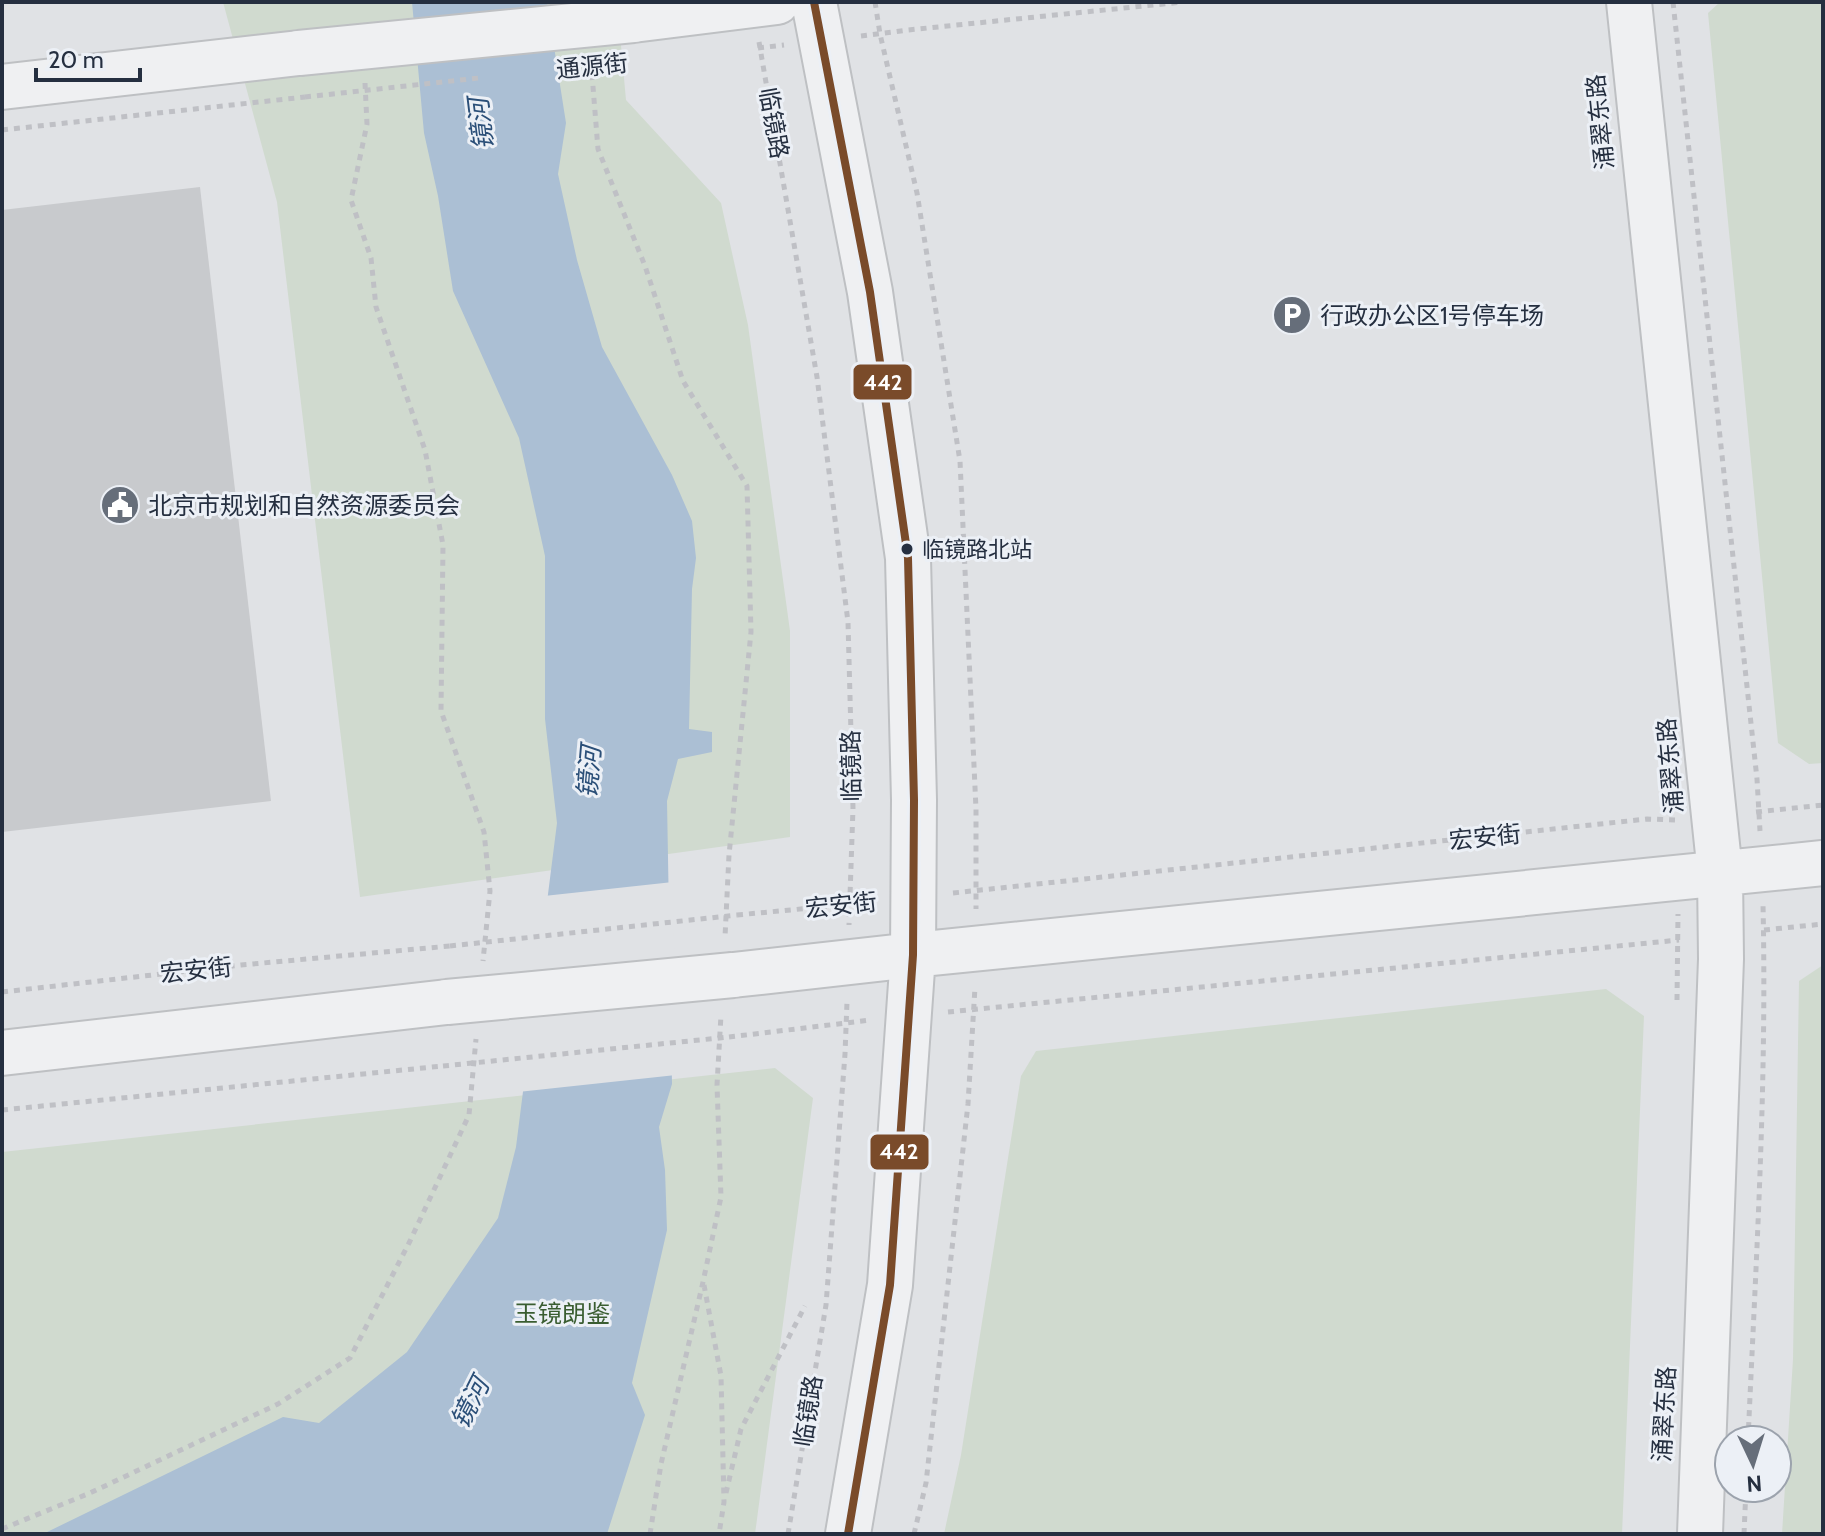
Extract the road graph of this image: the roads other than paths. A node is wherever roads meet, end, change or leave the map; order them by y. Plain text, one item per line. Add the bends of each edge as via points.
1 (1629, 2) edge
2 (763, 4) edge
3 (819, 22) edge
4 (2, 87) edge
5 (1823, 863) edge
6 (1699, 876) junction
7 (913, 955) junction
8 (2, 1053) edge
9 (848, 1534) edge
10 (1700, 1534) edge

1 - 6 street, 涌翠东路 via 1688,816
2 - 4 street, 通源街, bridge
3 - 7 street via 870,292 908,558
5 - 6 street
6 - 7 street
6 - 10 street, 涌翠东路 via 1720,934
7 - 8 street, bridge via 462,1014
7 - 9 street via 890,1285

